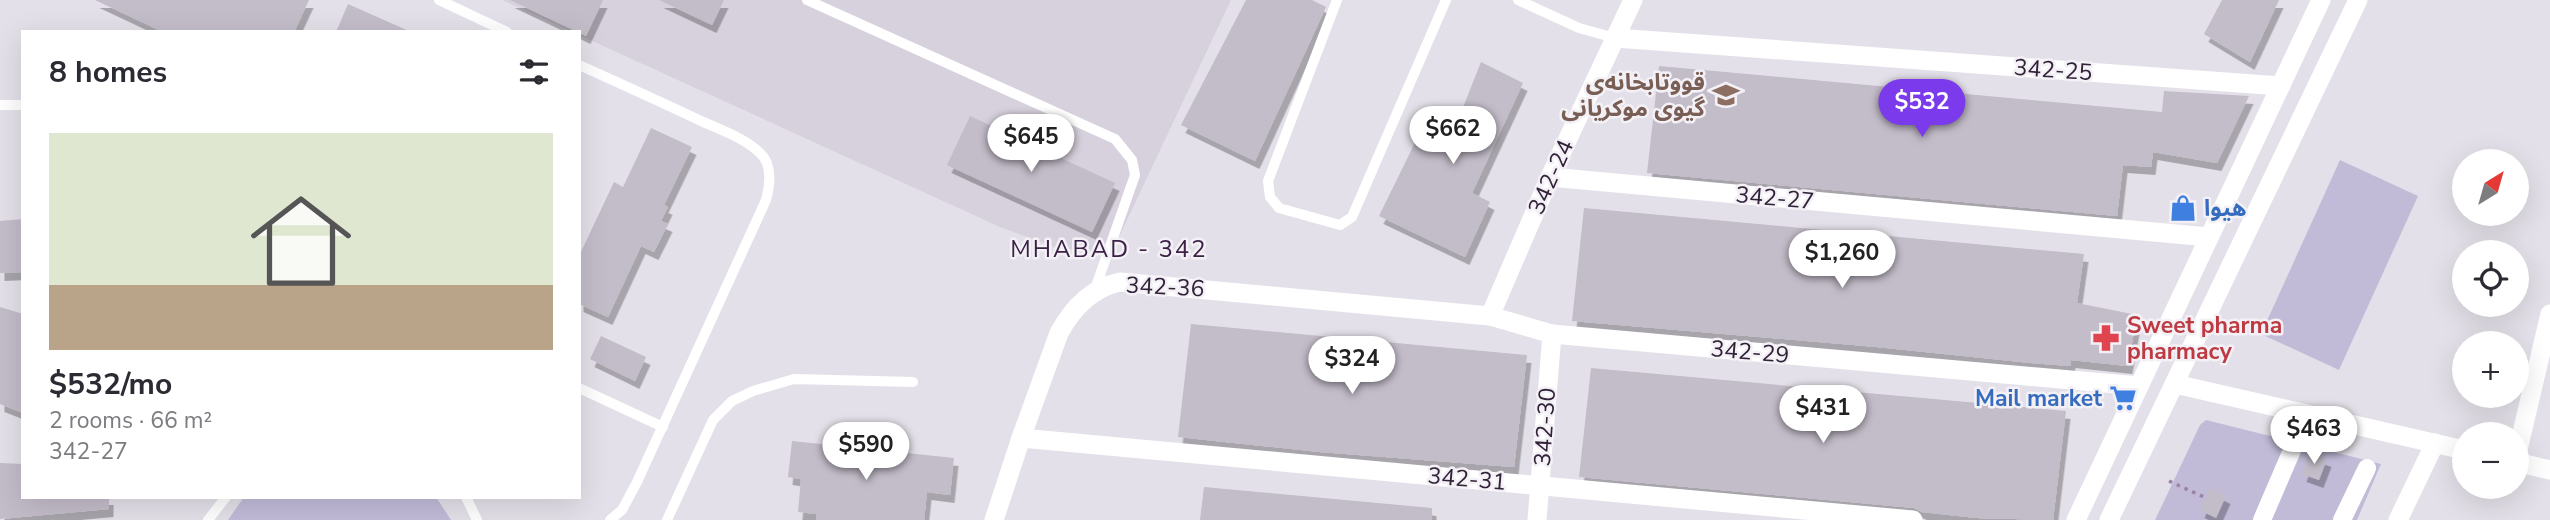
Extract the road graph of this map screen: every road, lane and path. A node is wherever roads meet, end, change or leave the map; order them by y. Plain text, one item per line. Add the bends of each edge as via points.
1 (439, 0) edge
2 (807, 0) edge
3 (1337, 0) edge
4 (1447, 0) edge
5 (1518, 0) edge
6 (1633, 0) edge
7 (2322, 0) edge
8 (2358, 0) edge
9 (503, 30) edge
10 (1615, 38) junction
11 (581, 66) edge
12 (2281, 86) junction
13 (0, 105) edge
14 (21, 105) edge
15 (1550, 177) junction
16 (2209, 237) junction
17 (1093, 294) junction
18 (2550, 314) edge
19 (1490, 316) junction
20 (1552, 334) junction
21 (913, 382) dead end
22 (2175, 384) junction
23 (2139, 386) junction
24 (581, 389) edge
25 (2525, 422) edge
26 (663, 427) junction
27 (2299, 434) dead end
28 (1021, 438) junction
29 (2435, 443) junction
30 (2452, 447) edge
31 (2529, 464) edge
32 (2368, 468) dead end
33 (2550, 470) edge
34 (2169, 481) dead end
35 (1541, 486) junction
36 (2206, 498) dead end
37 (224, 499) edge
38 (467, 499) edge
39 (208, 520) edge
40 (477, 520) edge
41 (610, 520) edge
42 (667, 520) edge
43 (994, 520) edge
44 (1537, 520) edge
45 (1913, 520) edge
46 (2076, 520) edge
47 (2109, 520) edge
48 (2262, 520) edge
49 (2342, 520) edge
50 (2398, 520) edge

1 - 9 lane
2 - 17 lane via 1115,139 1132,160 1135,175
3 - 4 lane via 1268,181 1270,197 1279,208 1340,225 1352,217
5 - 10 lane via 1579,28
6 - 10 street, 342-24
7 - 12 street
8 - 22 street
10 - 12 street, 342-25
10 - 15 street, 342-24
11 - 26 lane via 737,139 760,152 769,171 766,200
12 - 16 street
13 - 14 lane
15 - 16 street, 342-27
15 - 19 street, 342-24
16 - 23 street
17 - 19 street, 342-36 via 1120,282 1162,284
17 - 28 street, 342-36 via 1068,318 1059,334
18 - 25 street
19 - 20 street, 342-29
20 - 23 street, 342-29
20 - 35 street, 342-30
21 - 42 lane via 794,379 732,401 713,420
22 - 29 street
22 - 47 street
23 - 46 street
24 - 26 lane
26 - 41 lane via 628,500
27 - 48 street
28 - 35 street, 342-31
28 - 43 street, 342-36
29 - 30 street
29 - 50 street
31 - 33 street
32 - 49 street
34 - 36 path
35 - 44 street, 342-30
35 - 45 street, 342-31
37 - 39 lane
38 - 40 lane

